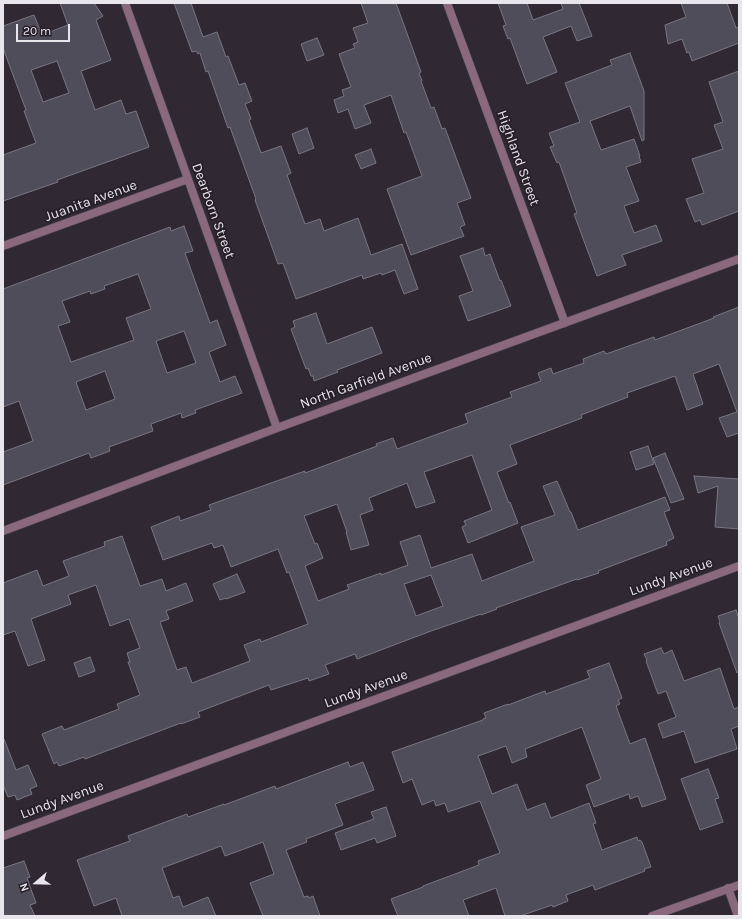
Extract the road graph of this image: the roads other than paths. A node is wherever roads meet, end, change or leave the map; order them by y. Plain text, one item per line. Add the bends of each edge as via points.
1 (125, 3) edge
2 (446, 3) edge
3 (188, 179) junction
4 (3, 246) edge
5 (739, 259) edge
6 (565, 323) junction
7 (277, 428) junction
8 (3, 531) edge
9 (739, 566) edge
10 (3, 836) edge
11 (739, 885) edge
12 (728, 888) junction
13 (652, 916) edge
14 (738, 916) edge

1 - 3 street, Dearborn Street
2 - 6 street, Highland Street
3 - 4 street, Juanita Avenue
3 - 7 street, Dearborn Street
5 - 6 street, North Garfield Avenue
6 - 7 street, North Garfield Avenue
7 - 8 street, North Garfield Avenue
9 - 10 street, Lundy Avenue
11 - 12 street
12 - 13 street
12 - 14 street

